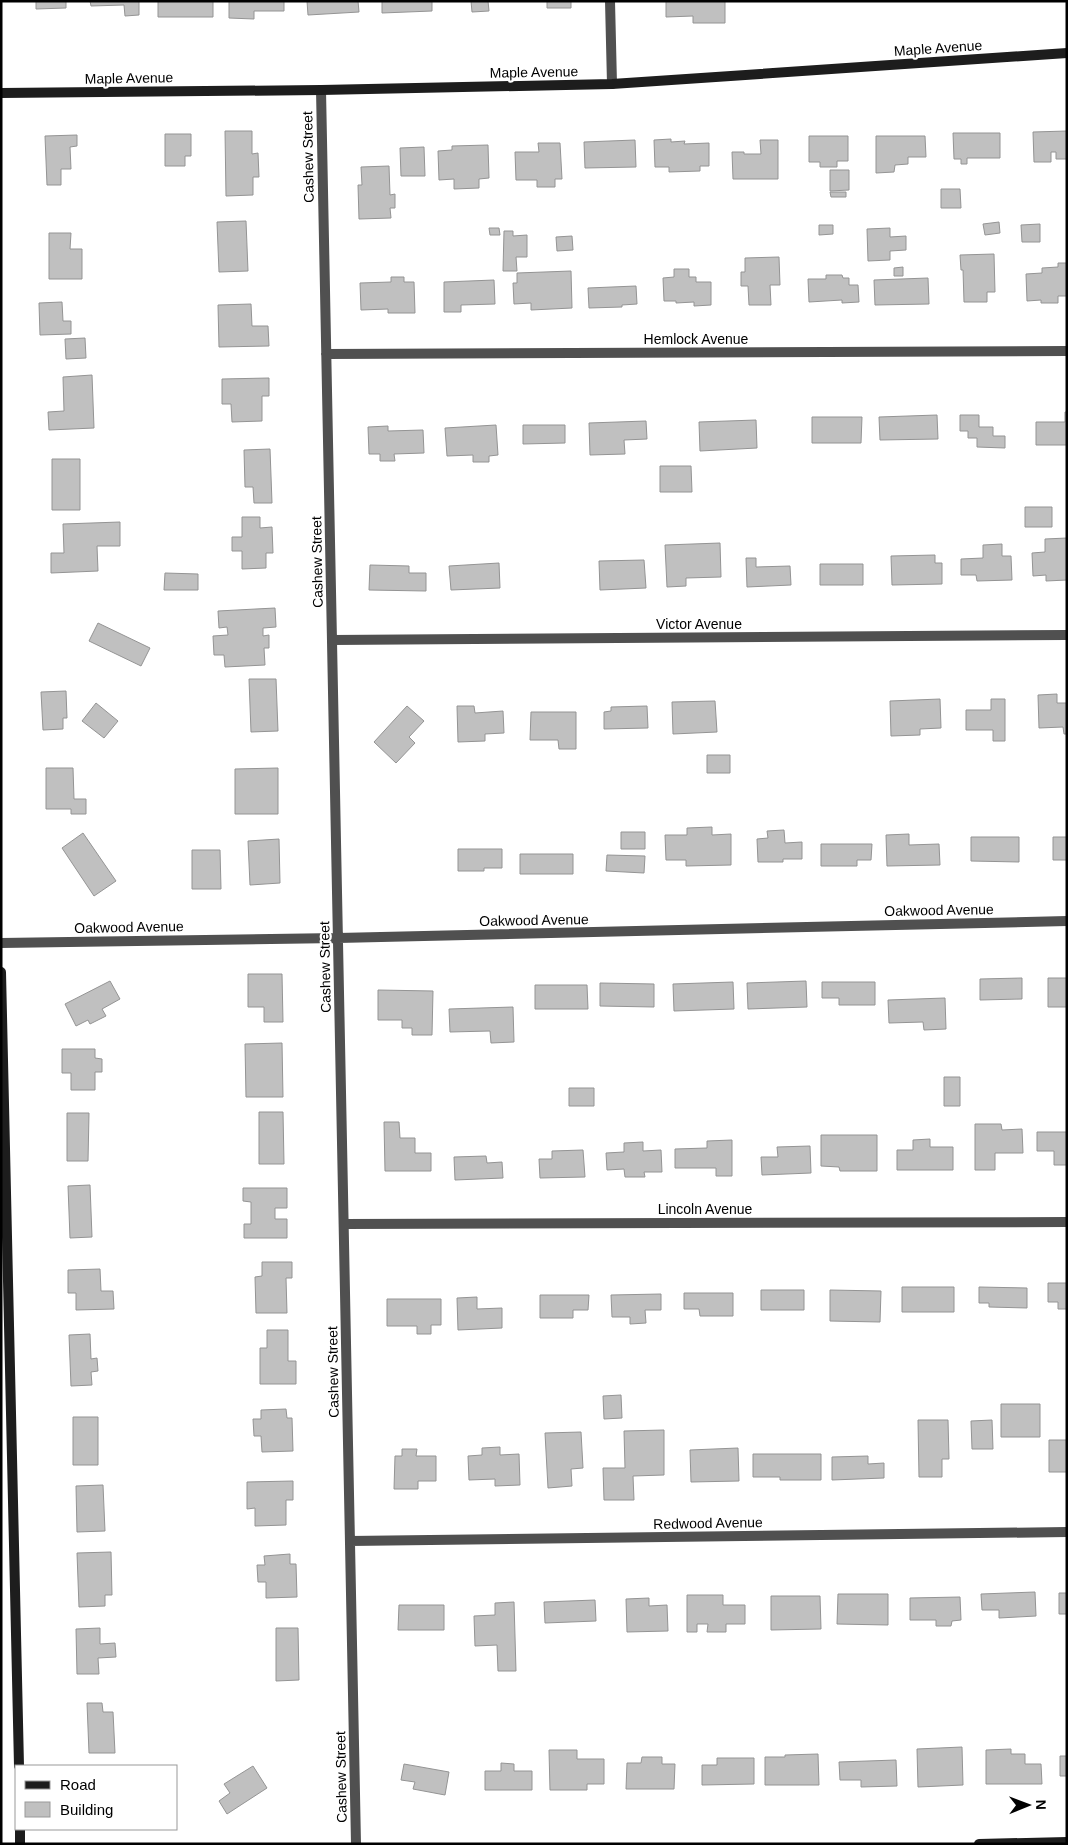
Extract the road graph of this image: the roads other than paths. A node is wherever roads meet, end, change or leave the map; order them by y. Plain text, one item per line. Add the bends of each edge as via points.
1 (610, 1) edge
2 (1067, 53) edge
3 (612, 84) junction
4 (321, 90) junction
5 (1, 93) edge
6 (1067, 351) edge
7 (326, 354) junction
8 (1067, 635) edge
9 (332, 640) junction
10 (1067, 921) edge
11 (338, 938) junction
12 (1, 943) edge
13 (1, 972) edge
14 (1067, 1222) edge
15 (344, 1224) junction
16 (1067, 1532) edge
17 (350, 1541) junction
18 (19, 1765) edge
19 (20, 1830) edge
20 (1067, 1842) edge
21 (20, 1844) edge
22 (356, 1844) edge
23 (979, 1844) edge

1 - 3 street
2 - 3 street, Maple Avenue
3 - 4 street, Maple Avenue
4 - 5 street, Maple Avenue
4 - 7 street, Cashew Street
6 - 7 street, Hemlock Avenue
7 - 9 street, Cashew Street
8 - 9 street, Victor Avenue
9 - 11 street, Cashew Street
10 - 11 street, Oakwood Avenue
11 - 12 street, Oakwood Avenue
11 - 15 street, Cashew Street
13 - 18 street
14 - 15 street, Lincoln Avenue
15 - 17 street, Cashew Street
16 - 17 street, Redwood Avenue
17 - 22 street, Cashew Street
19 - 21 street
20 - 23 street

